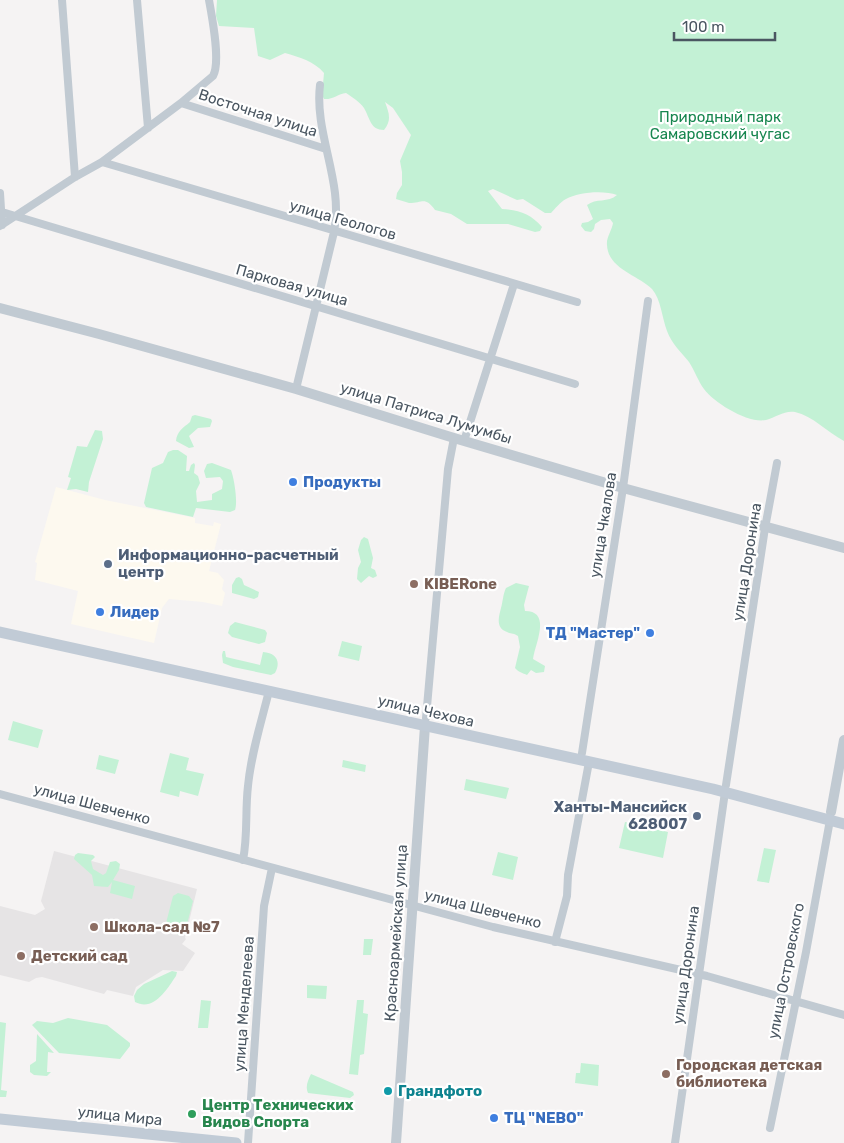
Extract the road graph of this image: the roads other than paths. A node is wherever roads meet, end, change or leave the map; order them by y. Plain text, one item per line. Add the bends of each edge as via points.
1 (62, 0) edge
2 (137, 0) edge
3 (209, 0) edge
4 (320, 84) dead end
5 (181, 103) junction
6 (148, 128) junction
7 (326, 149) junction
8 (102, 162) junction
9 (75, 177) junction
10 (0, 193) edge
11 (2, 212) junction
12 (13, 217) junction
13 (1, 226) edge
14 (334, 232) junction
15 (514, 284) junction
16 (648, 301) dead end
17 (577, 302) dead end
18 (316, 306) junction
19 (0, 308) edge
20 (491, 358) junction
21 (575, 384) dead end
22 (296, 389) junction
23 (459, 440) junction
24 (777, 463) dead end
25 (623, 488) junction
26 (765, 528) junction
27 (844, 548) edge
28 (0, 624) edge
29 (0, 632) edge
30 (269, 687) junction
31 (425, 722) junction
32 (844, 740) edge
33 (586, 757) junction
34 (726, 788) junction
35 (0, 794) edge
36 (830, 816) junction
37 (844, 816) edge
38 (844, 824) edge
39 (243, 860) junction
40 (272, 868) junction
41 (413, 906) junction
42 (555, 942) junction
43 (698, 974) junction
44 (796, 1001) junction
45 (844, 1015) edge
46 (0, 1119) edge
47 (0, 1126) edge
48 (770, 1128) dead end
49 (120, 1135) junction
50 (168, 1143) edge
51 (236, 1143) edge
52 (248, 1143) edge
53 (396, 1143) edge
54 (676, 1143) edge

1 - 9 street
2 - 6 street
3 - 5 street via 215,41 215,73
4 - 7 street via 318,106
5 - 6 street
5 - 7 street, Восточная улица
6 - 8 street
7 - 14 street via 336,198
8 - 9 street
8 - 14 street, улица Геологов
9 - 12 street
10 - 11 street
11 - 12 street, Парковая улица
11 - 13 street
12 - 13 street
12 - 18 street, Парковая улица
14 - 15 street, улица Геологов
14 - 18 street
15 - 17 street, улица Геологов
15 - 20 street, Красноармейская улица
16 - 25 street, улица Чкалова
18 - 20 street, Парковая улица
18 - 22 street
19 - 22 street, улица Патриса Лумумбы
20 - 21 street, Парковая улица
20 - 23 street, Красноармейская улица
22 - 23 street, улица Патриса Лумумбы
23 - 25 street, улица Патриса Лумумбы
23 - 31 street, Красноармейская улица via 448,469
24 - 26 street, улица Доронина
25 - 26 street, улица Патриса Лумумбы
25 - 33 street, улица Чкалова
26 - 27 street, улица Патриса Лумумбы
26 - 34 street, улица Доронина
28 - 30 main road, улица Чехова
29 - 30 main road, улица Чехова
30 - 31 main road, улица Чехова
30 - 39 street via 249,777
31 - 33 main road, улица Чехова
31 - 41 street, Красноармейская улица
32 - 36 street, улица Островского
33 - 34 main road, улица Чехова
33 - 42 street, улица Чкалова via 566,896
34 - 36 main road, улица Чехова
34 - 43 street, улица Доронина
35 - 39 street, улица Шевченко
36 - 37 main road, улица Чехова
36 - 38 main road, улица Чехова
36 - 44 street, улица Островского
39 - 40 street, улица Шевченко
40 - 41 street, улица Шевченко
40 - 52 street, улица Менделеева via 264,906
41 - 42 street, улица Шевченко
41 - 53 street, Красноармейская улица
42 - 43 street, улица Шевченко
43 - 44 street, улица Шевченко
43 - 54 street, улица Доронина
44 - 45 street, улица Шевченко
44 - 48 street, улица Островского
46 - 49 main road, улица Мира
47 - 49 main road, улица Мира
49 - 50 main road, улица Мира
49 - 51 main road, улица Мира

